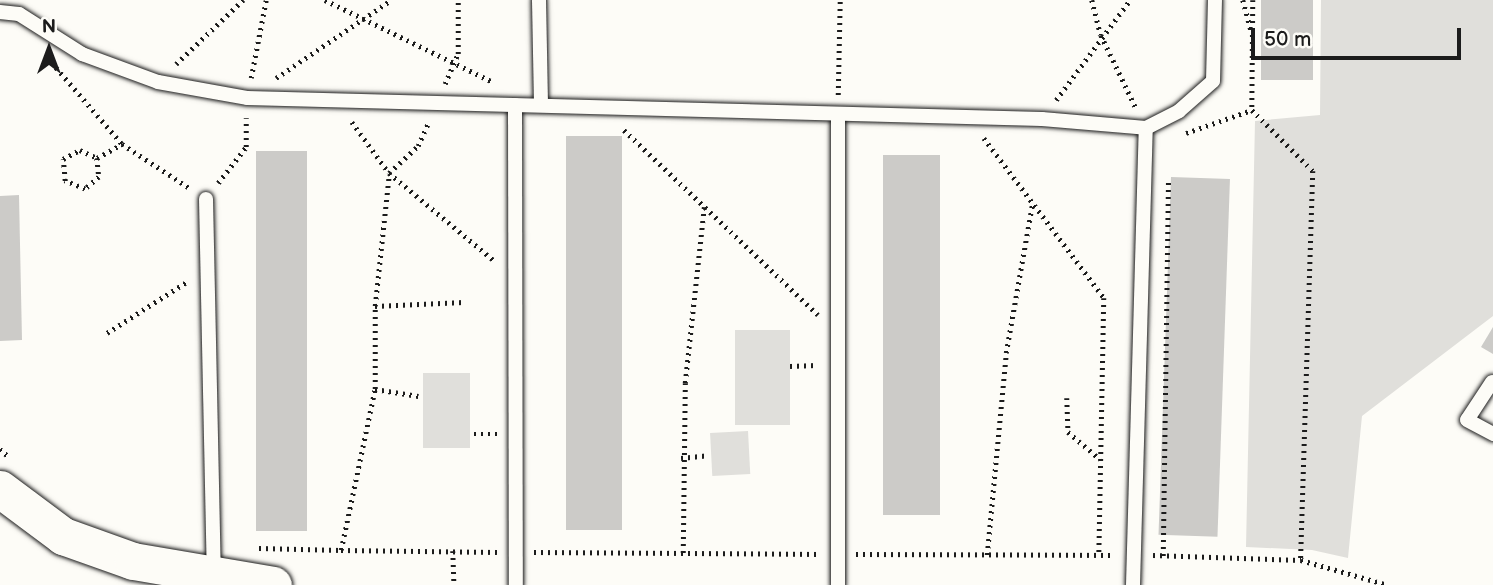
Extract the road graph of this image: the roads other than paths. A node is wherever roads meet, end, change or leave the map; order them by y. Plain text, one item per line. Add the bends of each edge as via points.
1 (539, 0) edge
2 (1215, 0) edge
3 (0, 12) edge
4 (515, 105) junction
5 (541, 105) junction
6 (838, 117) junction
7 (1146, 128) junction
8 (206, 199) road end
9 (1492, 382) edge
10 (1493, 434) edge
11 (9, 477) edge
12 (214, 562) junction
13 (274, 585) edge
14 (516, 585) edge
15 (838, 585) edge
16 (1133, 585) edge

1 - 5 lane
2 - 7 lane via 1213,81 1179,111
3 - 4 lane via 19,13 82,54 158,82 247,98
4 - 5 lane
4 - 14 lane
5 - 6 lane
6 - 7 lane via 1042,119
6 - 15 lane
7 - 16 lane
8 - 12 lane
9 - 10 lane via 1467,420
11 - 12 street via 63,536 133,561
12 - 13 street

